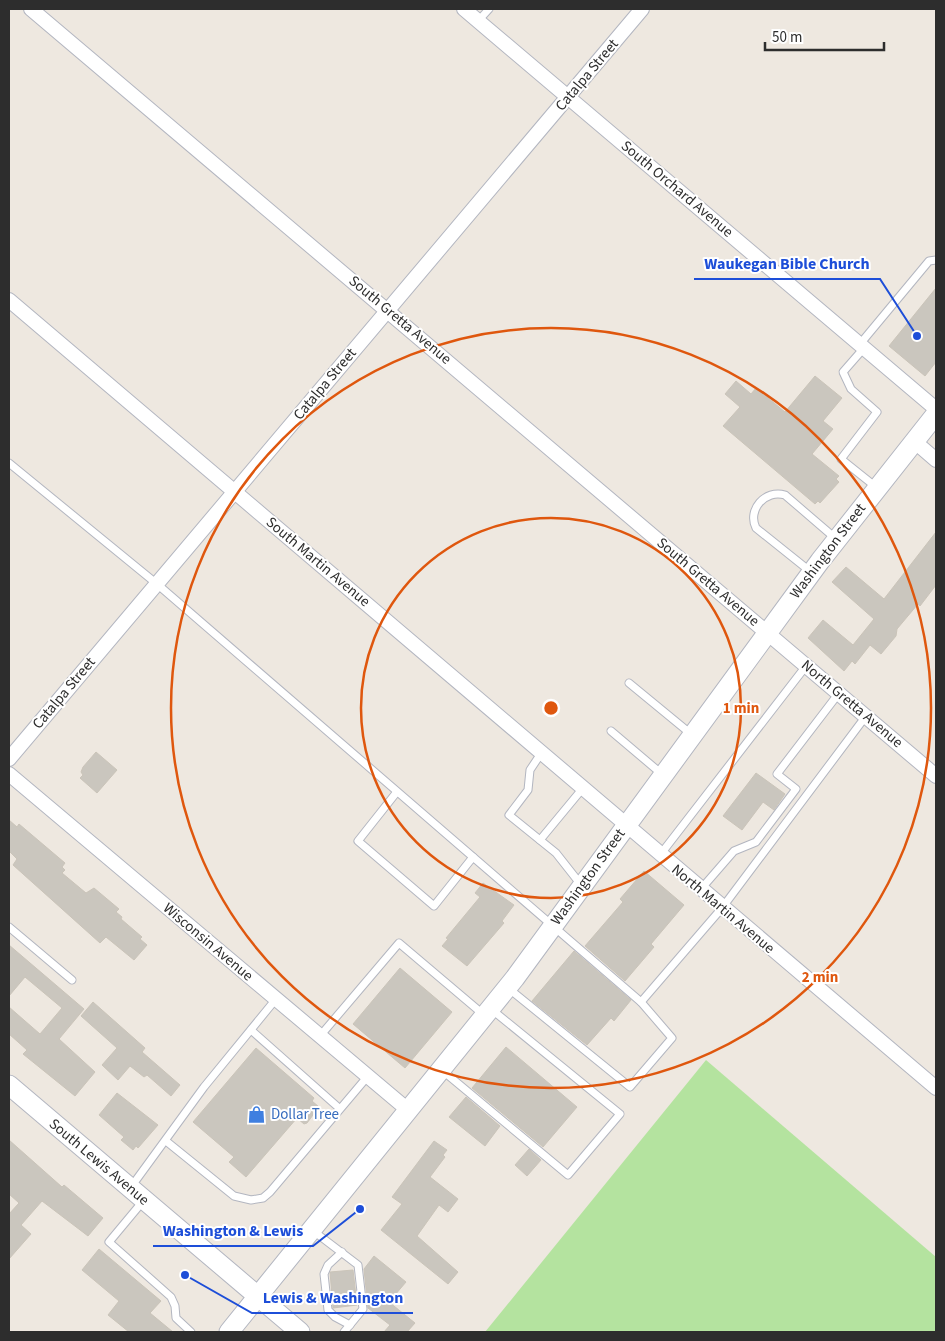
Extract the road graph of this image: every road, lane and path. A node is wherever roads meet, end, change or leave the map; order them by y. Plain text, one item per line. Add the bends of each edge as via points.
1 (31, 9) edge
2 (464, 9) edge
3 (489, 9) edge
4 (642, 9) edge
5 (478, 21) junction
6 (568, 97) junction
7 (936, 260) edge
8 (9, 300) edge
9 (388, 310) junction
10 (862, 346) junction
11 (936, 409) edge
12 (936, 414) edge
13 (914, 441) junction
14 (936, 460) edge
15 (9, 463) edge
16 (877, 487) junction
17 (235, 491) junction
18 (837, 540) junction
19 (812, 572) junction
20 (157, 584) junction
21 (768, 632) junction
22 (806, 666) junction
23 (629, 684) dead end
24 (839, 693) junction
25 (866, 716) junction
26 (611, 731) dead end
27 (692, 735) junction
28 (542, 752) junction
29 (9, 759) edge
30 (9, 774) edge
31 (663, 775) junction
32 (936, 776) edge
33 (584, 788) junction
34 (396, 792) junction
35 (627, 824) junction
36 (540, 840) junction
37 (660, 856) junction
38 (473, 857) junction
39 (582, 886) junction
40 (700, 889) junction
41 (722, 908) junction
42 (554, 925) junction
43 (9, 927) edge
44 (72, 980) dead end
45 (507, 988) junction
46 (276, 999) junction
47 (642, 1002) junction
48 (487, 1012) junction
49 (251, 1030) junction
50 (320, 1036) junction
51 (441, 1070) junction
52 (368, 1076) junction
53 (9, 1085) edge
54 (936, 1088) edge
55 (339, 1108) junction
56 (408, 1110) junction
57 (166, 1141) junction
58 (137, 1194) junction
59 (312, 1230) junction
60 (342, 1252) junction
61 (259, 1297) junction
62 (350, 1325) junction
63 (191, 1332) edge
64 (229, 1332) edge
65 (300, 1332) edge
66 (344, 1332) edge

1 - 9 street, South Gretta Avenue
2 - 5 street, South Orchard Avenue
3 - 5 lane
4 - 6 street, Catalpa Street
5 - 6 street, South Orchard Avenue
6 - 9 street, Catalpa Street
6 - 10 street, South Orchard Avenue
7 - 10 lane via 929,261
8 - 17 street, South Martin Avenue
9 - 17 street, Catalpa Street
9 - 21 street, South Gretta Avenue
10 - 11 street, South Orchard Avenue
10 - 16 lane via 842,372 851,389 877,412 841,459
12 - 13 main road, Washington Street
13 - 14 street
13 - 16 main road, Washington Street
15 - 20 lane
16 - 18 main road, Washington Street
17 - 20 street, Catalpa Street
17 - 28 street, South Martin Avenue
18 - 19 main road, Washington Street
18 - 19 lane via 785,494 768,494 761,500 754,517 756,528
19 - 21 main road, Washington Street
20 - 29 street, Catalpa Street
20 - 34 lane
21 - 22 street, North Gretta Avenue
21 - 27 main road, Washington Street
22 - 24 street, North Gretta Avenue
22 - 37 lane
23 - 27 lane
24 - 25 street, North Gretta Avenue
24 - 40 lane via 777,774 796,789 756,842 734,851
25 - 32 street, North Gretta Avenue
25 - 41 lane
26 - 31 lane
27 - 31 main road, Washington Street
28 - 33 street, South Martin Avenue
28 - 36 lane via 530,770 528,790 509,815
30 - 46 street, Wisconsin Avenue
31 - 35 main road, Washington Street
33 - 35 street, South Martin Avenue
33 - 36 lane
34 - 38 lane
34 - 38 lane via 358,841 434,906
35 - 37 street, North Martin Avenue
35 - 39 main road, Washington Street
36 - 39 lane via 556,853
37 - 40 street, North Martin Avenue
38 - 42 lane
39 - 42 main road, Washington Street
40 - 41 street, North Martin Avenue
41 - 47 lane
41 - 54 street, North Martin Avenue
42 - 45 main road, Washington Street
42 - 47 lane
43 - 44 lane
45 - 47 lane via 630,1087 672,1038
45 - 48 main road, Washington Street
46 - 49 lane
46 - 50 street, Wisconsin Avenue
48 - 50 lane via 399,943
48 - 51 main road, Washington Street
48 - 51 lane via 620,1114 568,1175
49 - 55 lane
49 - 57 lane via 204,1087
50 - 52 street, Wisconsin Avenue
51 - 56 main road, Washington Street
52 - 55 lane
52 - 56 street, Wisconsin Avenue
53 - 58 main road, South Lewis Avenue
55 - 57 lane via 270,1192 257,1199 234,1196
56 - 59 main road, Washington Street
57 - 58 lane
58 - 61 main road, South Lewis Avenue
58 - 63 lane via 109,1242 171,1298 176,1318
59 - 60 lane
59 - 61 main road, Washington Street
60 - 62 lane via 358,1264 364,1304
60 - 62 lane via 328,1265 324,1274 328,1310
61 - 64 main road, Washington Street
61 - 65 main road, South Lewis Avenue
62 - 66 lane

